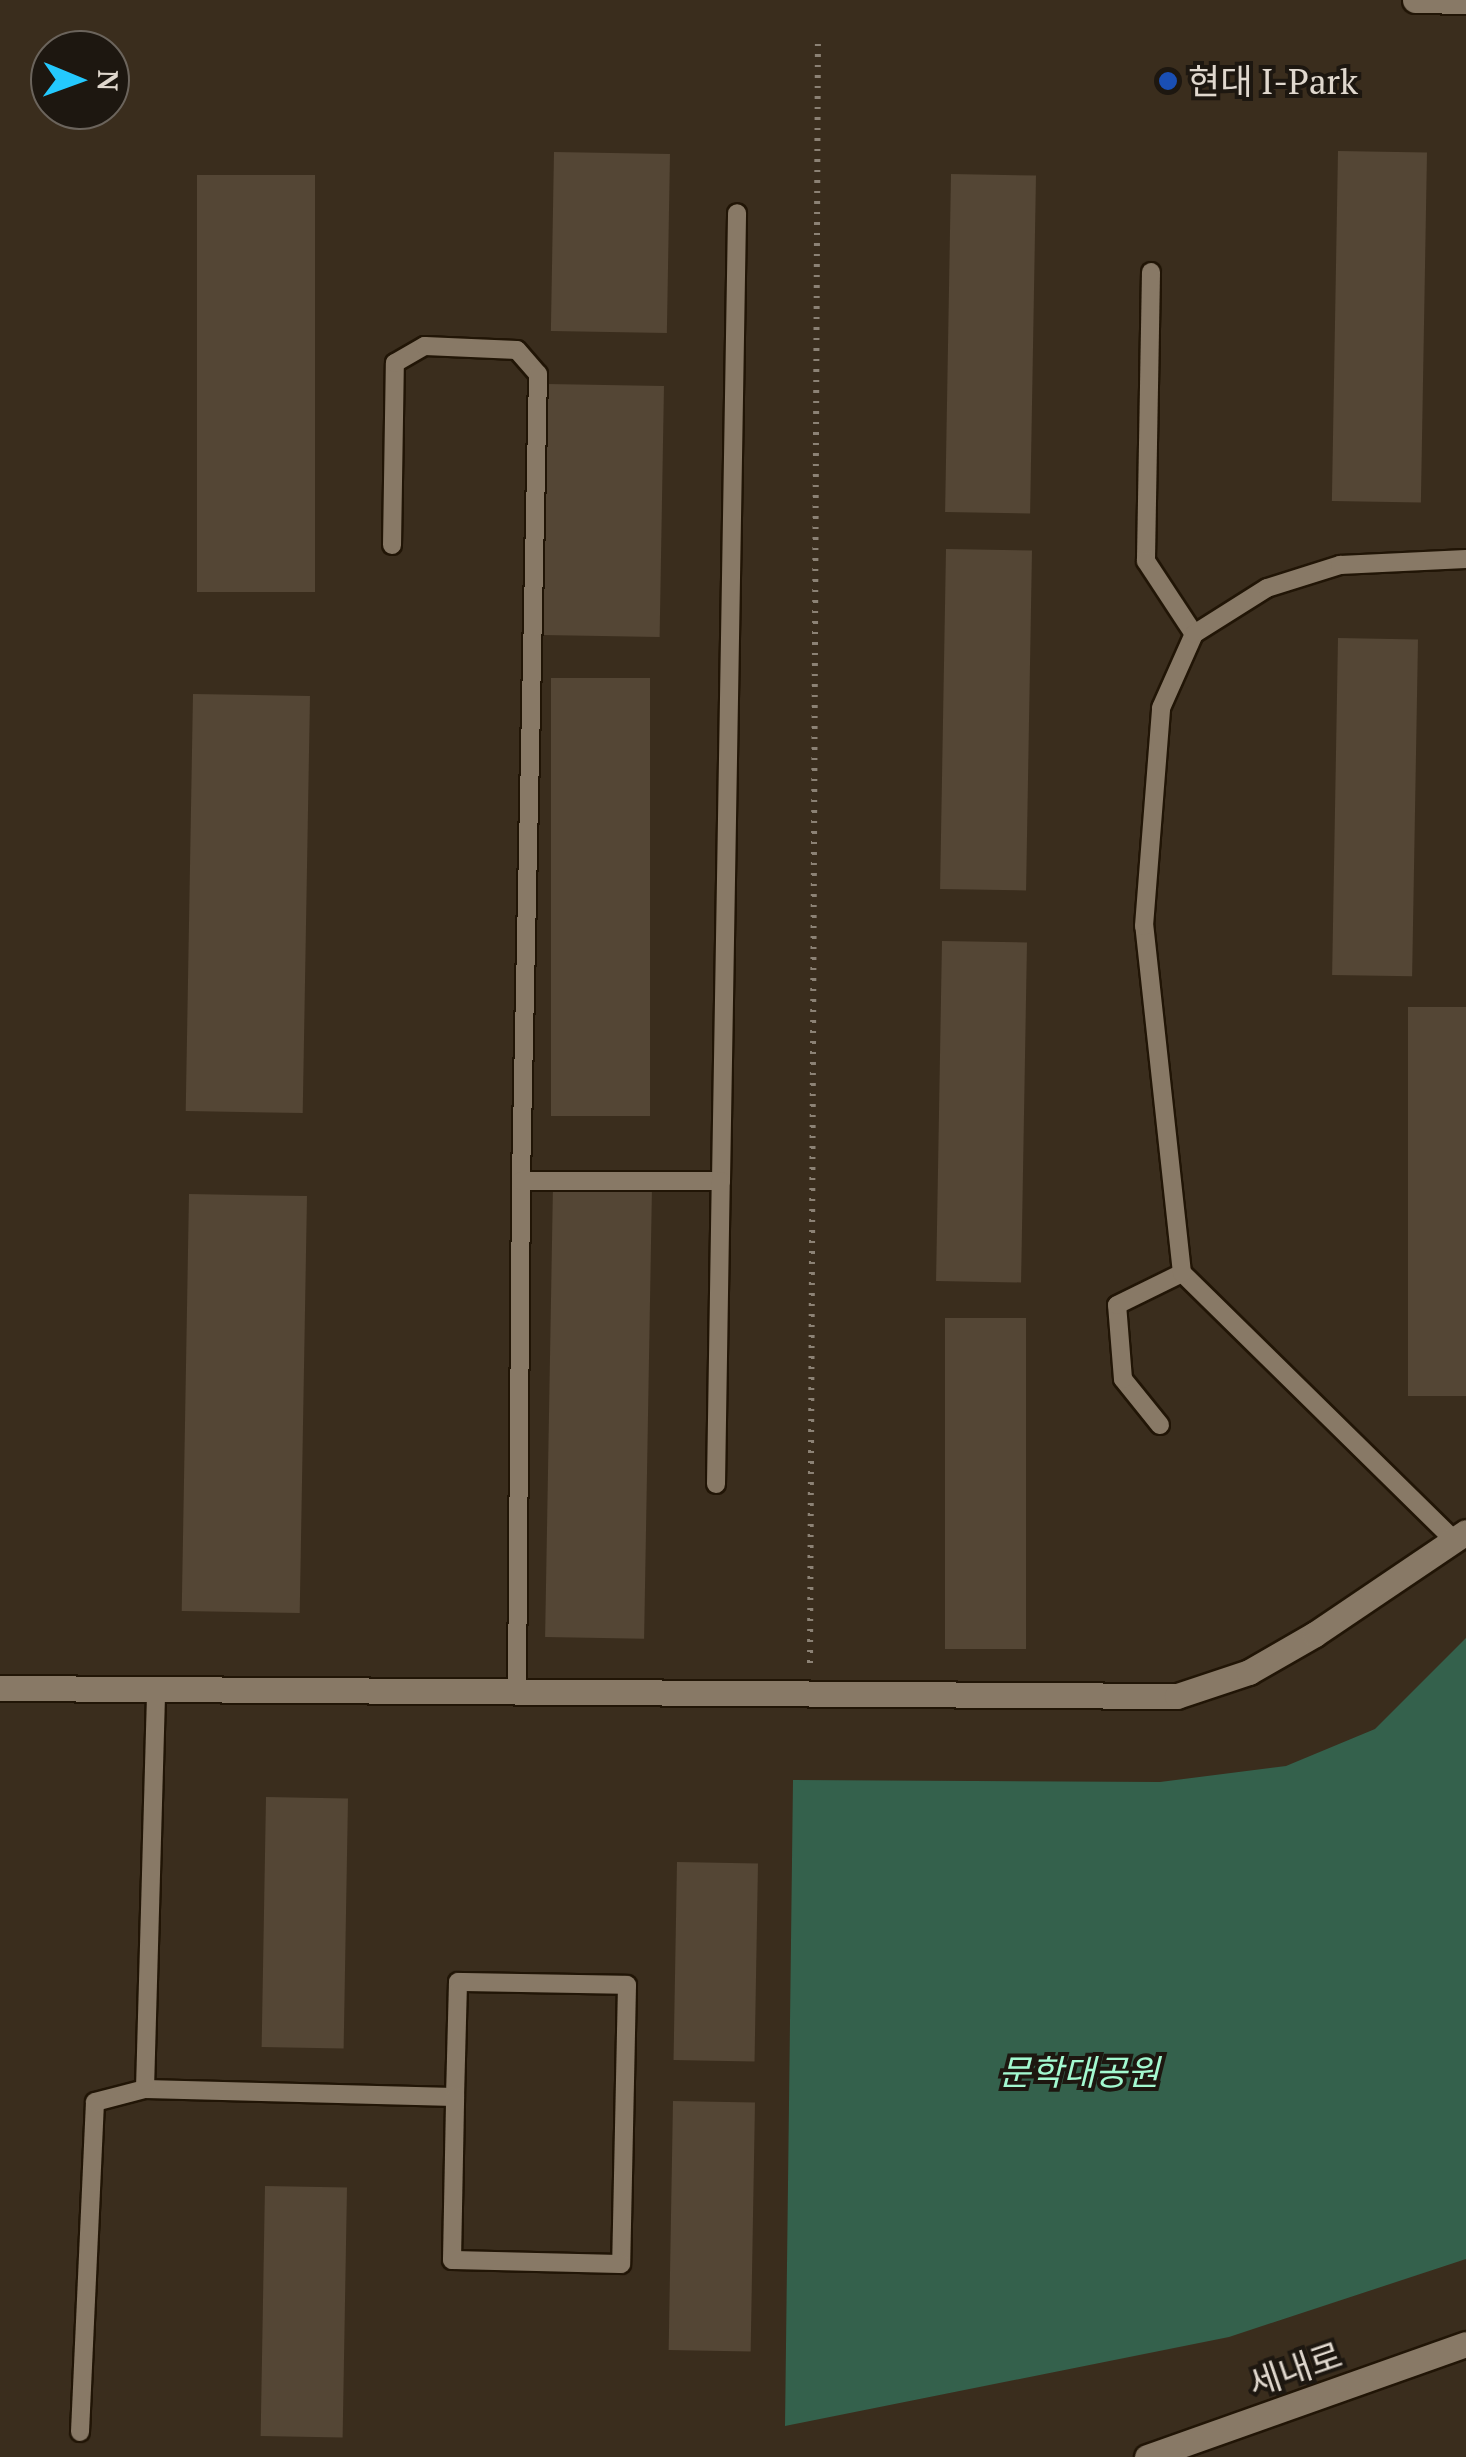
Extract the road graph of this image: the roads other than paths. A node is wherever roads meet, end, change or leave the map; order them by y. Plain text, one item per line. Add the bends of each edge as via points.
1 (1415, 0) edge
2 (1466, 1) edge
3 (738, 213) dead end
4 (1150, 272) dead end
5 (392, 545) dead end
6 (1466, 559) edge
7 (1194, 634) junction
8 (721, 1181) junction
9 (521, 1182) junction
10 (1182, 1273) junction
11 (1160, 1425) dead end
12 (716, 1484) dead end
13 (1461, 1537) edge
14 (156, 1686) junction
15 (0, 1688) edge
16 (516, 1694) junction
17 (145, 2089) junction
18 (455, 2097) junction
19 (1466, 2344) edge
20 (80, 2432) dead end
21 (1147, 2457) edge

1 - 2 street
3 - 8 lane
4 - 7 lane via 1146,561
5 - 9 lane via 395,364 426,346 517,350 538,374
6 - 7 lane via 1340,564 1268,588
7 - 10 lane via 1161,708 1144,926
8 - 9 lane
8 - 12 lane
9 - 16 lane
10 - 11 lane via 1117,1305 1123,1379
10 - 13 lane
13 - 16 street via 1248,1672 1178,1696
14 - 15 street
14 - 16 street
14 - 17 lane
17 - 18 lane
17 - 20 lane via 96,2102
18 - 18 lane via 458,1982 628,1986 621,2264 452,2260
19 - 21 street, 세내로

